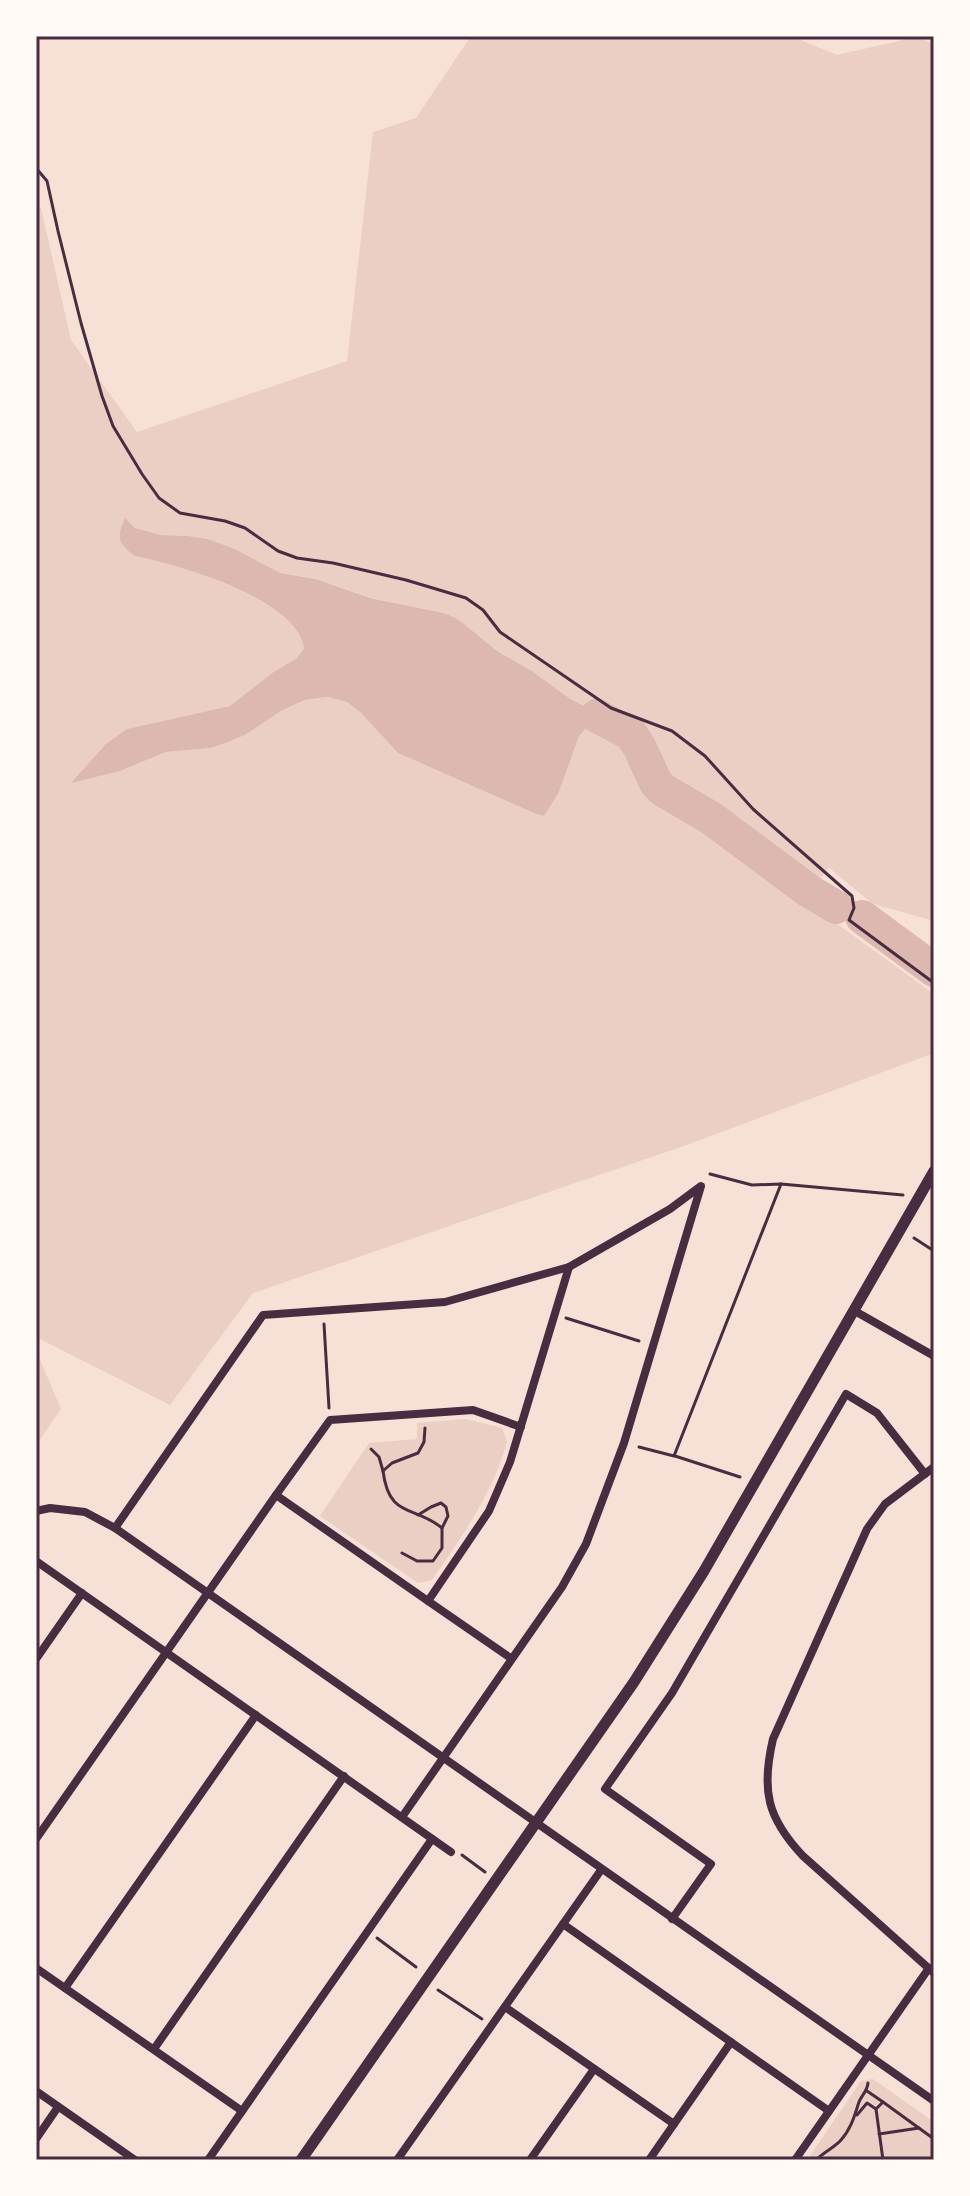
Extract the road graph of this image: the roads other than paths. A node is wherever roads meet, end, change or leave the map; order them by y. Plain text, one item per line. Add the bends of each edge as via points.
1 (934, 1171) edge
2 (569, 1267) junction
3 (853, 1310) junction
4 (934, 1356) edge
5 (521, 1427) junction
6 (934, 1467) edge
7 (925, 1474) junction
8 (276, 1495) junction
9 (36, 1511) edge
10 (115, 1528) junction
11 (36, 1561) edge
12 (82, 1593) junction
13 (207, 1593) junction
14 (428, 1601) junction
15 (166, 1652) junction
16 (36, 1659) edge
17 (512, 1659) junction
18 (256, 1715) junction
19 (443, 1757) junction
20 (344, 1776) junction
21 (402, 1817) junction
22 (537, 1824) junction
23 (36, 1839) edge
24 (432, 1839) junction
25 (451, 1852) road end
26 (601, 1870) junction
27 (672, 1919) junction
28 (563, 1924) junction
29 (36, 1968) edge
30 (931, 1971) edge
31 (65, 1988) junction
32 (505, 2007) junction
33 (731, 2042) junction
34 (154, 2049) junction
35 (868, 2055) junction
36 (594, 2069) junction
37 (36, 2091) edge
38 (934, 2101) edge
39 (58, 2107) junction
40 (242, 2111) junction
41 (829, 2111) junction
42 (674, 2124) junction
43 (36, 2139) edge
44 (135, 2160) edge
45 (208, 2160) edge
46 (301, 2160) edge
47 (397, 2160) edge
48 (530, 2160) edge
49 (649, 2160) edge
50 (795, 2160) edge

1 - 3 street
2 - 5 street
2 - 10 street via 445,1302 263,1315
2 - 17 street via 701,1186 624,1443 586,1544
3 - 4 street
3 - 22 street via 704,1571
5 - 8 street via 473,1410 330,1420
5 - 14 street via 489,1511
6 - 7 street
7 - 27 street via 877,1413 846,1394 672,1693 605,1789 711,1864
7 - 30 street via 885,1504 867,1529 773,1739 766,1768 775,1820 788,1840
8 - 13 street
8 - 14 street
9 - 10 street via 85,1512
10 - 13 street
11 - 12 street
12 - 15 street
12 - 16 street
13 - 15 street
13 - 19 street
14 - 17 street
15 - 18 street
15 - 23 street
17 - 19 street
18 - 20 street
18 - 31 street
19 - 21 street
19 - 22 street
20 - 21 street
20 - 34 street
21 - 24 street
22 - 26 street
22 - 46 street
24 - 25 street
24 - 40 street
26 - 27 street
26 - 28 street
27 - 35 street
28 - 32 street
28 - 33 street
29 - 31 street
30 - 35 street
31 - 34 street
32 - 36 street
32 - 47 street
33 - 41 street
33 - 42 street
34 - 40 street
35 - 38 street
35 - 41 street
36 - 42 street
36 - 48 street
37 - 39 street
39 - 43 street
39 - 44 street
40 - 45 street
41 - 50 street
42 - 49 street

